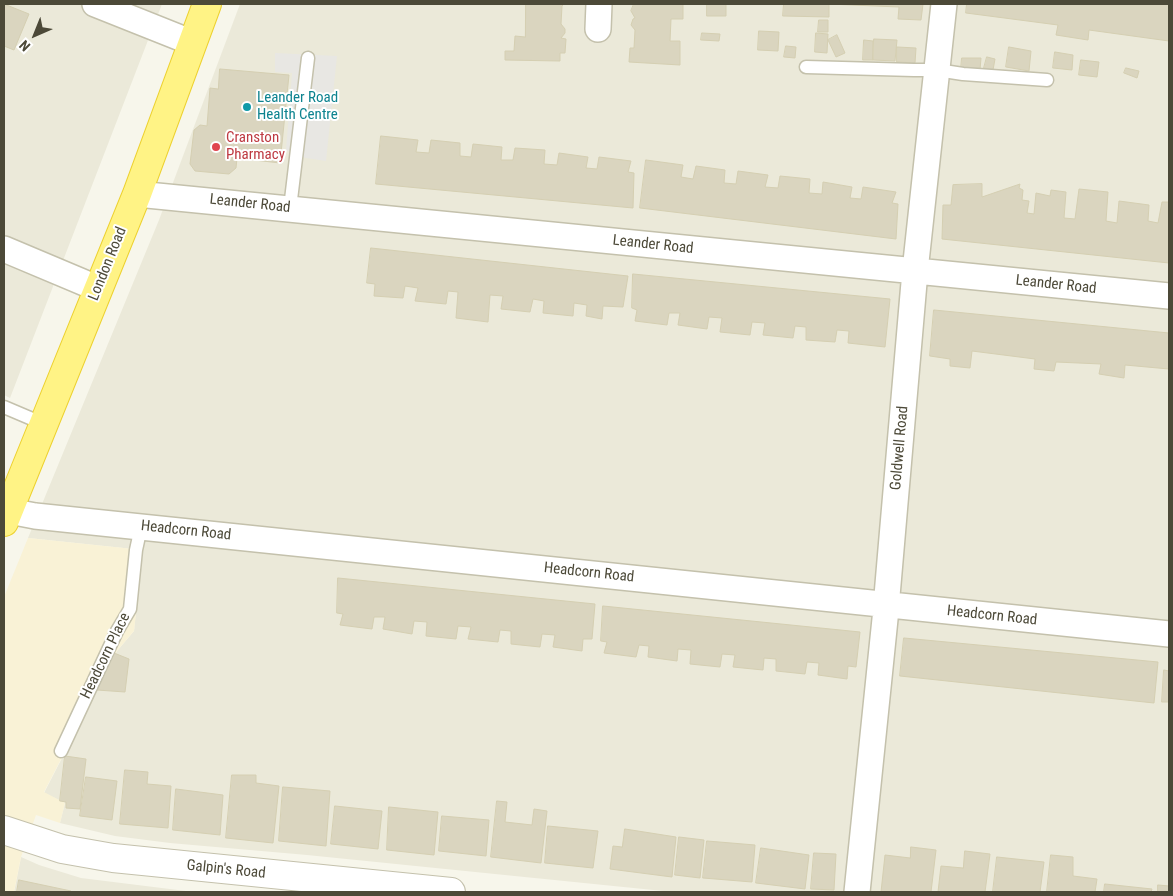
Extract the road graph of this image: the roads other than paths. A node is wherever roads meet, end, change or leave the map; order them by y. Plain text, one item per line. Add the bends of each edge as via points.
1 (95, 4) edge
2 (207, 4) edge
3 (599, 4) edge
4 (944, 4) edge
5 (598, 29) dead end
6 (193, 43) junction
7 (308, 58) dead end
8 (806, 67) dead end
9 (937, 70) junction
10 (1047, 80) dead end
11 (137, 194) junction
12 (290, 208) junction
13 (4, 249) edge
14 (915, 271) junction
15 (99, 289) junction
16 (1169, 296) edge
17 (4, 407) edge
18 (44, 424) junction
19 (6, 516) edge
20 (141, 527) junction
21 (886, 604) junction
22 (1169, 634) edge
23 (61, 751) dead end
24 (4, 830) edge
25 (451, 892) edge
26 (857, 892) edge

1 - 6 street
2 - 6 highway, London Road
3 - 5 street
4 - 9 street, Goldwell Road
6 - 11 highway, London Road
7 - 12 lane
8 - 9 lane
9 - 10 lane
9 - 14 street, Goldwell Road
11 - 12 street, Leander Road
11 - 15 highway, London Road
12 - 14 street, Leander Road
13 - 15 street
14 - 16 street, Leander Road
14 - 21 street, Goldwell Road
15 - 18 highway, London Road
17 - 18 lane
18 - 19 highway, London Road
19 - 20 street, Headcorn Road
20 - 21 street, Headcorn Road
20 - 23 lane, Headcorn Place via 130,609 116,631
21 - 22 street, Headcorn Road
21 - 26 street, Goldwell Road
24 - 25 street, Galpin's Road via 62,848 113,858

